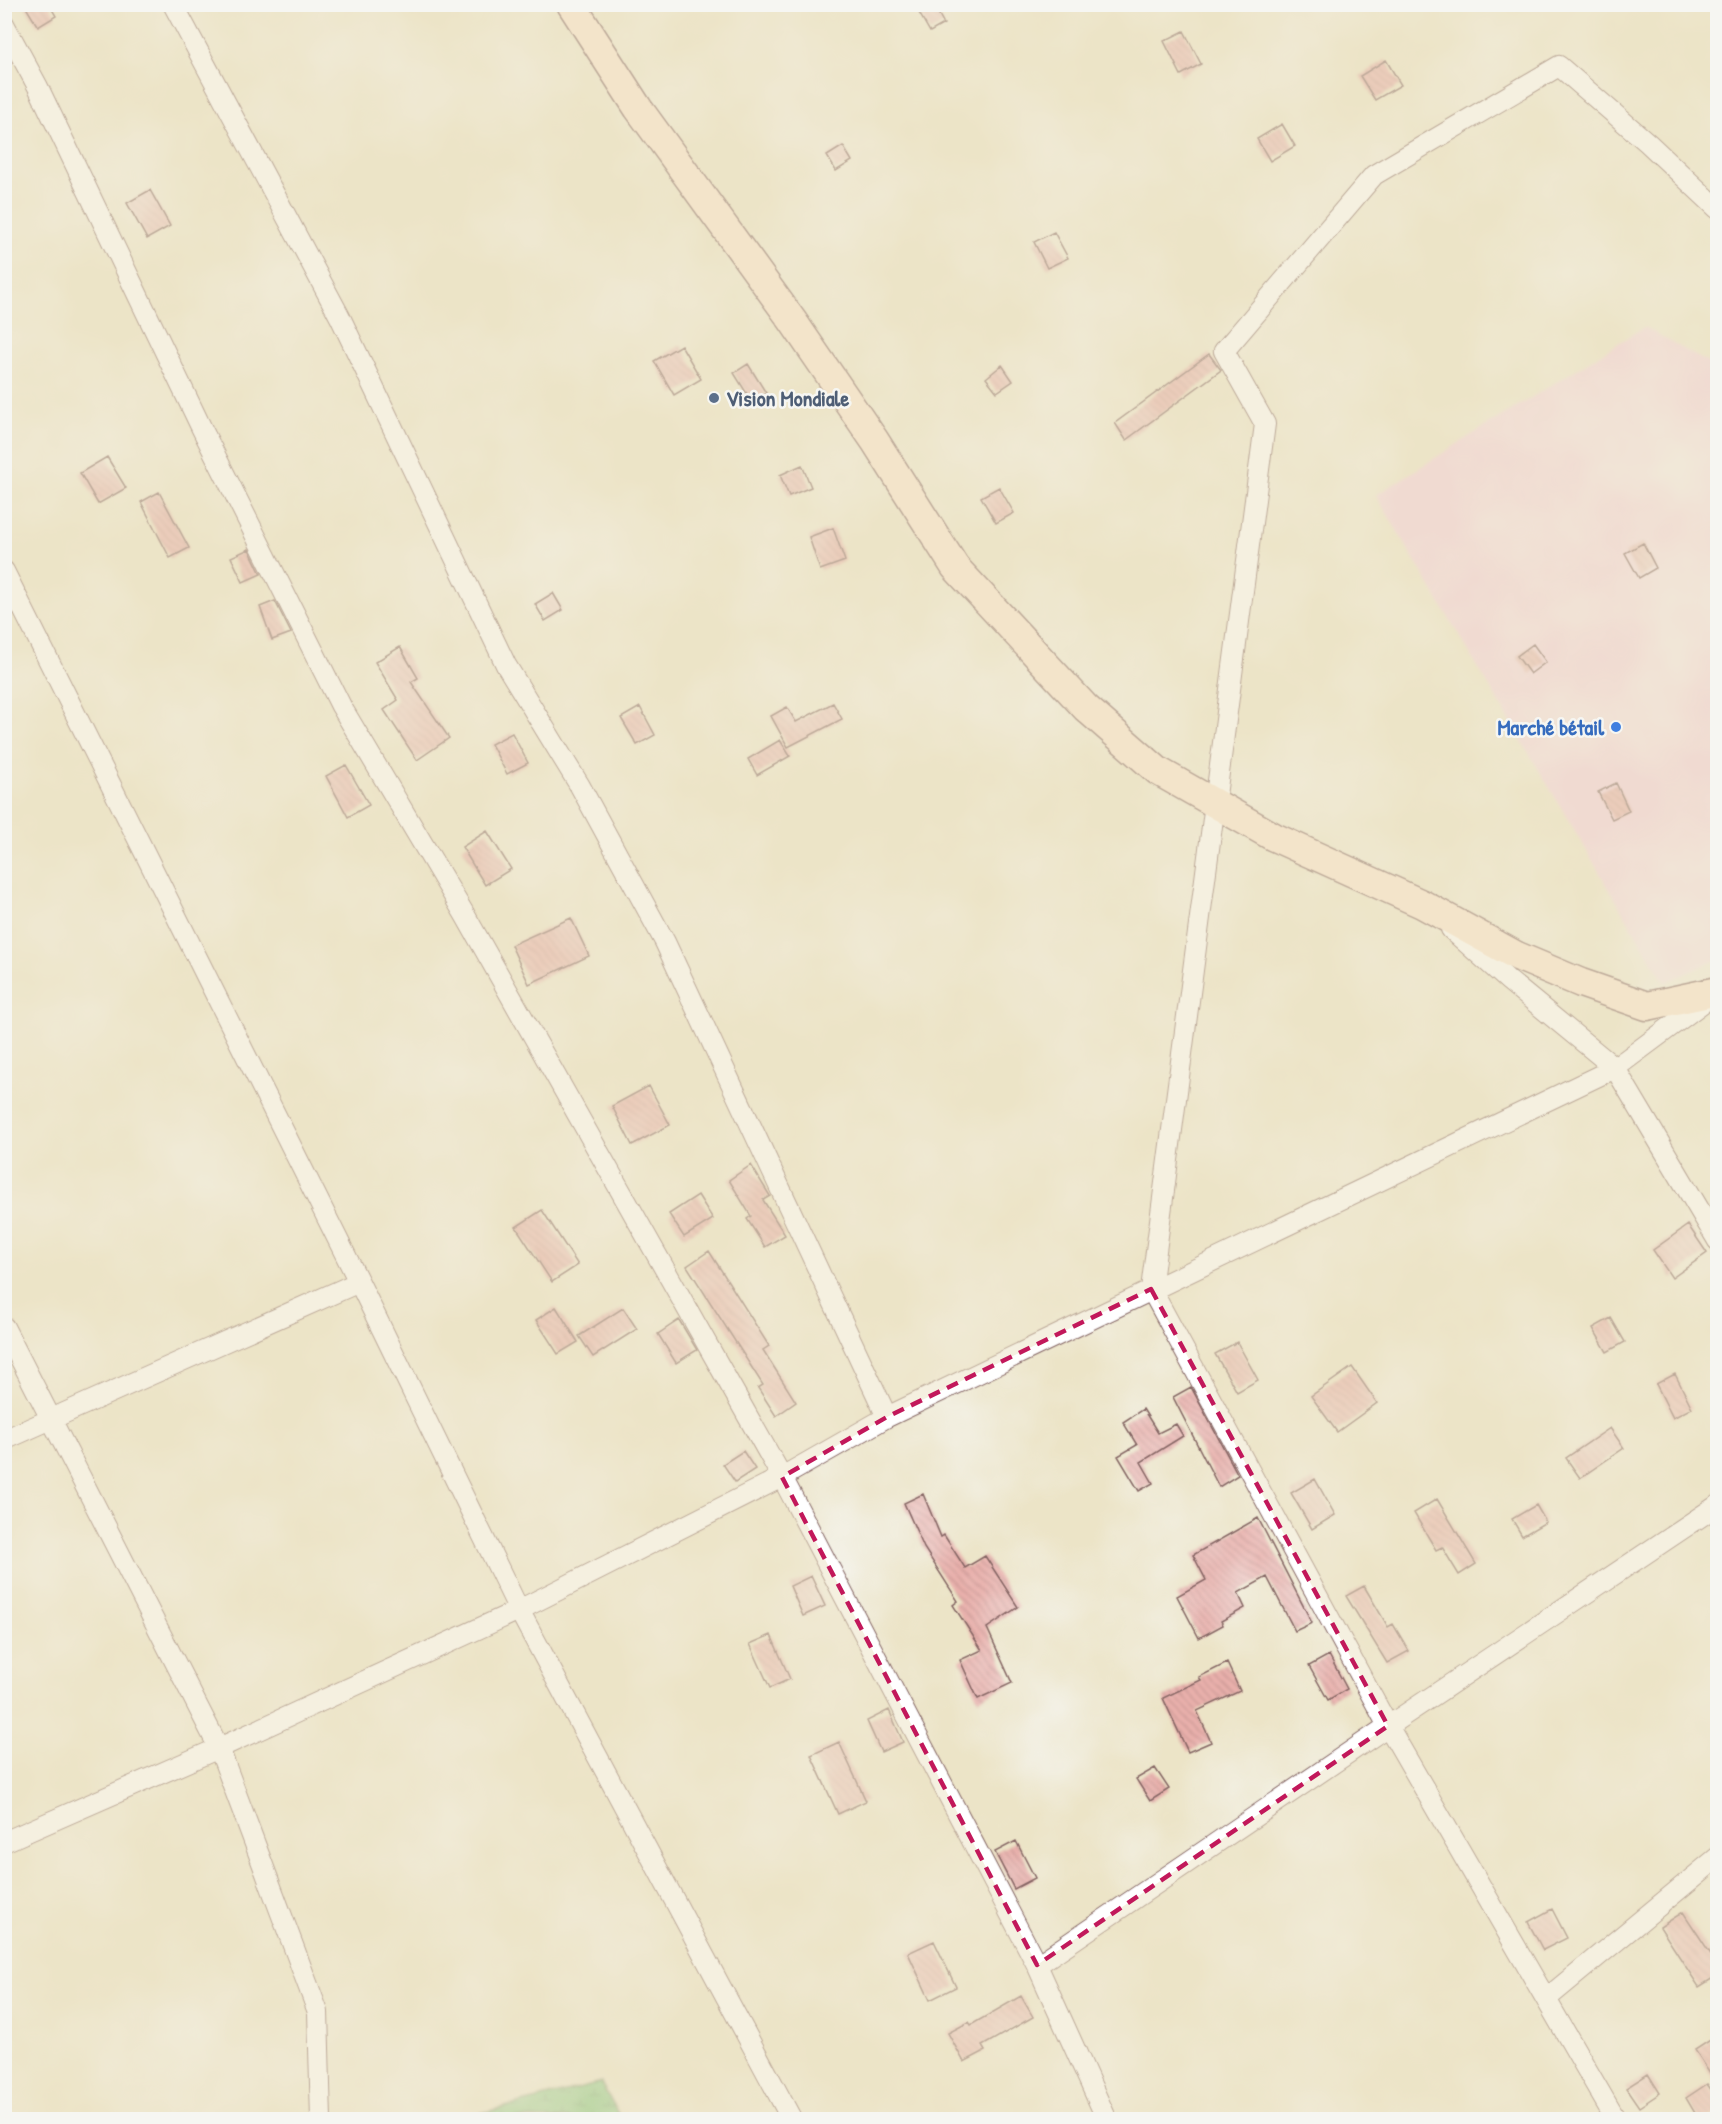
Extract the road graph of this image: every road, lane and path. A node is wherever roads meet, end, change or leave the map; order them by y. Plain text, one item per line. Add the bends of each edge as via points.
1 (173, 4) edge
2 (571, 4) edge
3 (4, 24) edge
4 (1718, 209) edge
5 (4, 571) edge
6 (1215, 803) junction
7 (1422, 904) junction
8 (1718, 991) edge
9 (1615, 1068) junction
10 (1718, 1241) edge
11 (359, 1282) junction
12 (1151, 1290) junction
13 (4, 1327) edge
14 (887, 1417) junction
15 (51, 1419) junction
16 (4, 1440) edge
17 (782, 1477) junction
18 (1718, 1505) edge
19 (519, 1610) junction
20 (1388, 1726) junction
21 (219, 1748) junction
22 (4, 1842) edge
23 (1718, 1857) edge
24 (1037, 1965) junction
25 (1546, 1999) junction
26 (321, 2120) edge
27 (792, 2120) edge
28 (1107, 2120) edge
29 (1616, 2120) edge

1 - 14 street via 340,316 506,665 580,786 666,942
2 - 6 street via 638,108 805,339 955,567 1086,708 1158,771
3 - 17 street via 340,706 465,915
4 - 6 street via 1559,66 1374,175 1224,351 1264,424
5 - 11 street
6 - 7 street via 1274,837
6 - 12 street
7 - 8 street via 1517,956 1647,1006
7 - 9 street
8 - 9 street
9 - 10 street
9 - 12 street
11 - 15 street
11 - 19 street
12 - 14 street
12 - 20 street
13 - 15 street
14 - 17 street
15 - 16 street
15 - 21 street
17 - 19 street
17 - 24 street
18 - 20 street
19 - 21 street
19 - 27 street
20 - 24 street
20 - 25 street
21 - 22 street
21 - 26 street via 318,2012
23 - 25 street
24 - 28 street
25 - 29 street

